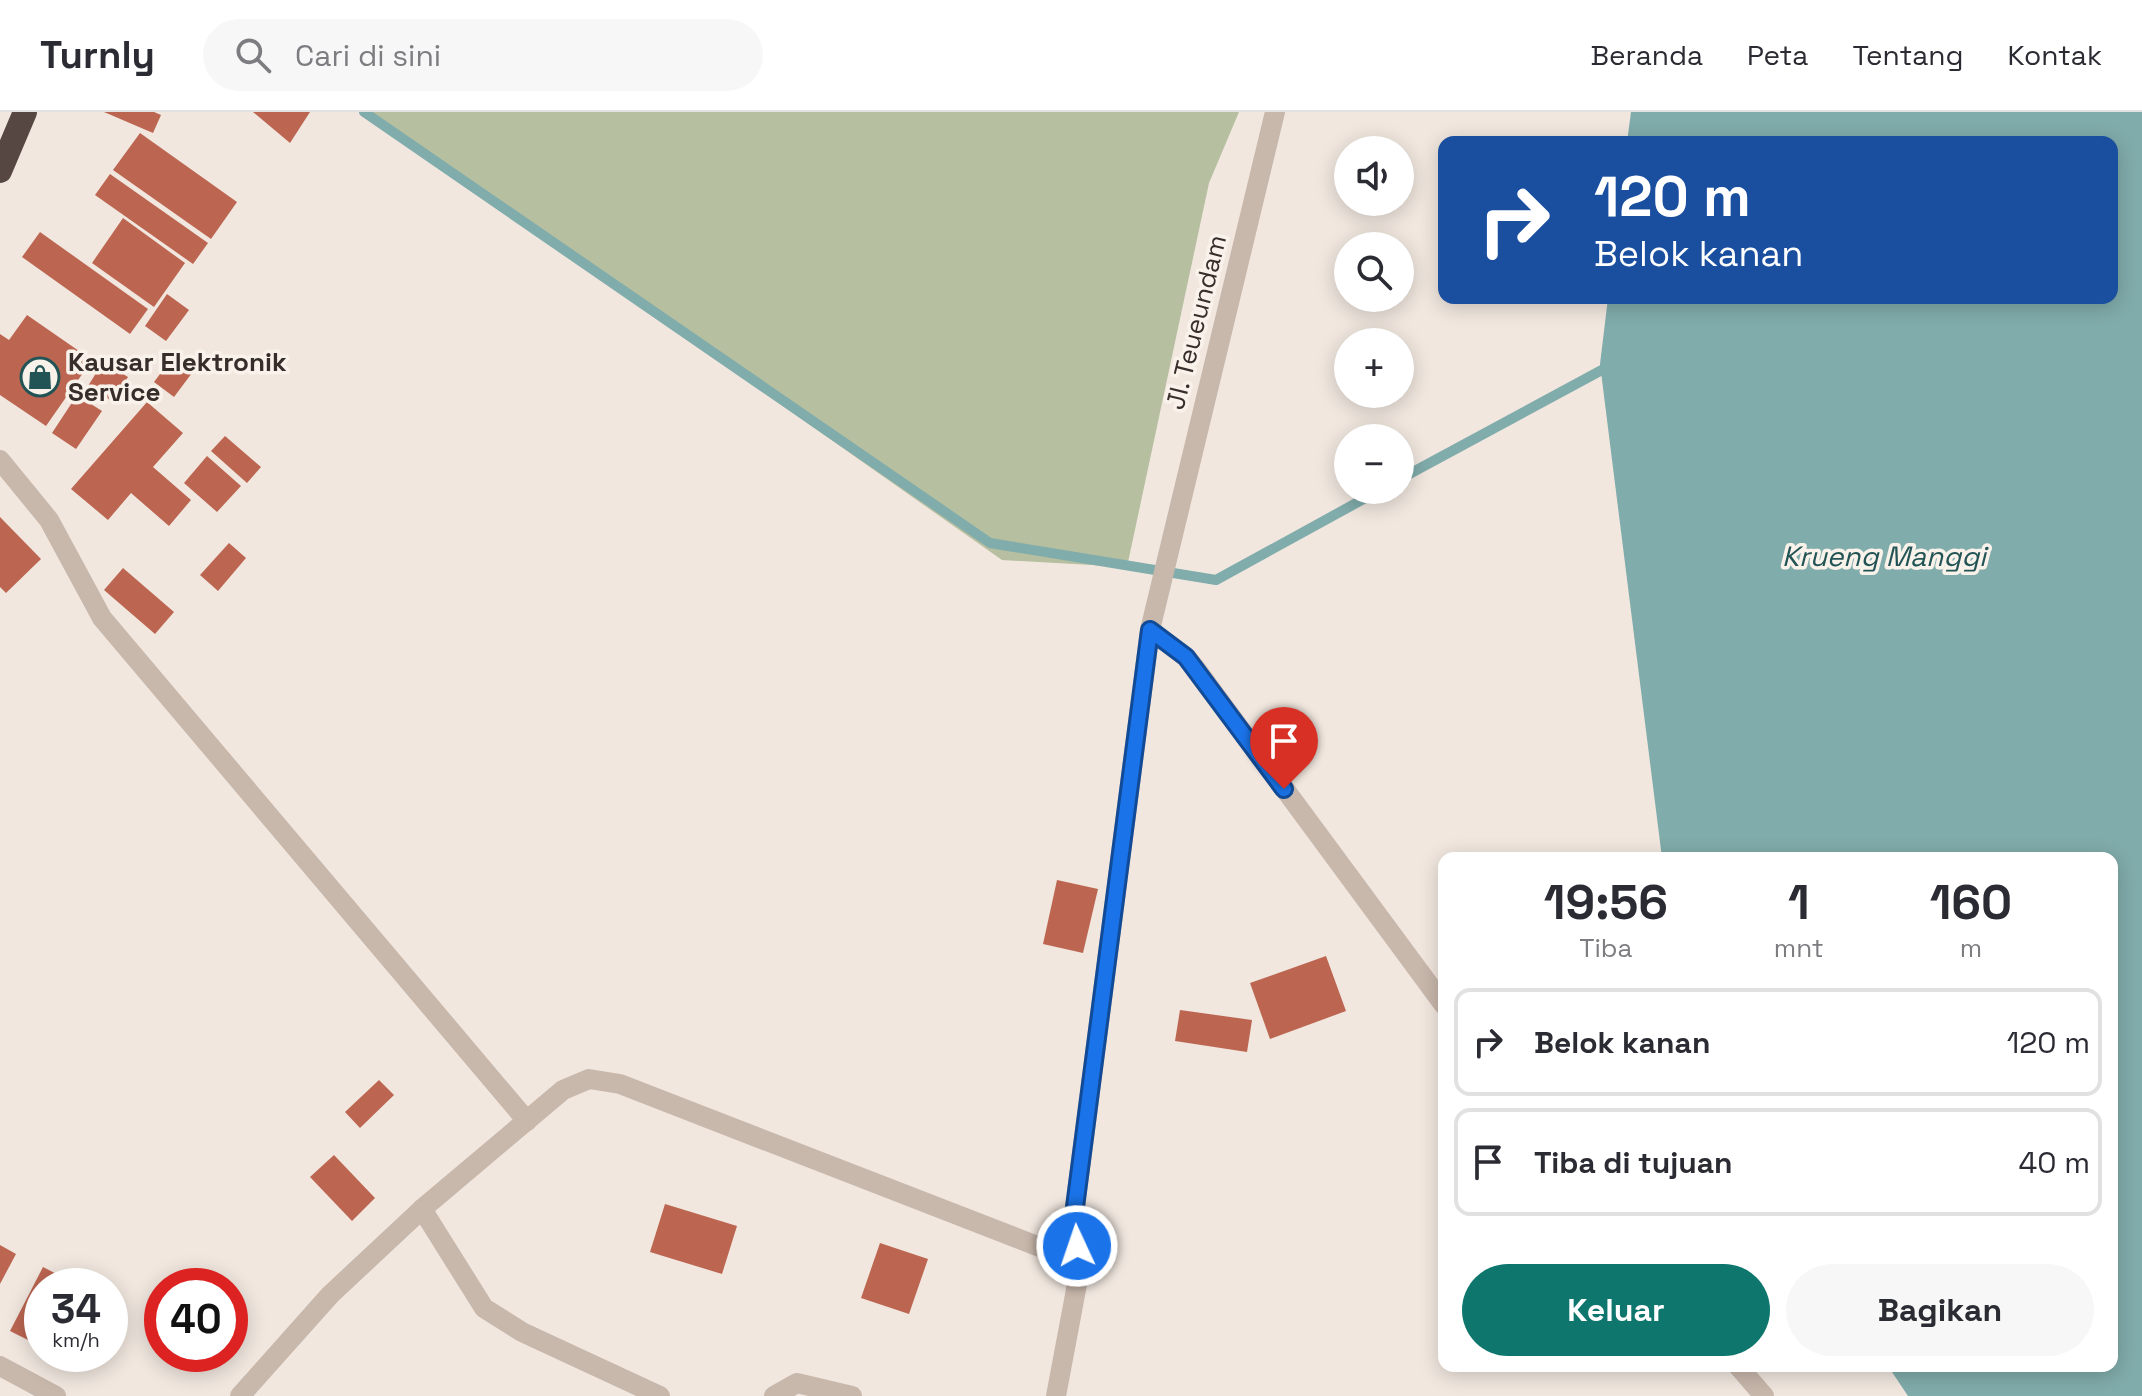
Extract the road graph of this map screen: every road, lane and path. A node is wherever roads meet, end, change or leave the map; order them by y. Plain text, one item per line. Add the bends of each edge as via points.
1 (25, 112) edge
2 (1275, 112) edge
3 (2, 161) edge
4 (0, 460) edge
5 (1150, 630) junction
6 (1438, 997) edge
7 (527, 1121) junction
8 (422, 1209) junction
9 (1081, 1263) junction
10 (0, 1366) edge
11 (1743, 1372) edge
12 (56, 1396) edge
13 (240, 1396) edge
14 (660, 1396) edge
15 (774, 1396) edge
16 (852, 1396) edge
17 (1056, 1396) edge
18 (1764, 1396) edge

1 - 3 highway
2 - 5 street, JI. Teueundam
4 - 7 street via 49,520 102,618
5 - 6 street via 1196,669
5 - 9 street, JI. Teueundam via 1072,1230
7 - 8 street
7 - 9 street via 576,1082 620,1084
8 - 13 street via 330,1295
8 - 14 street via 484,1308 522,1332
9 - 17 street
10 - 12 street
11 - 18 street
15 - 16 street via 797,1383

